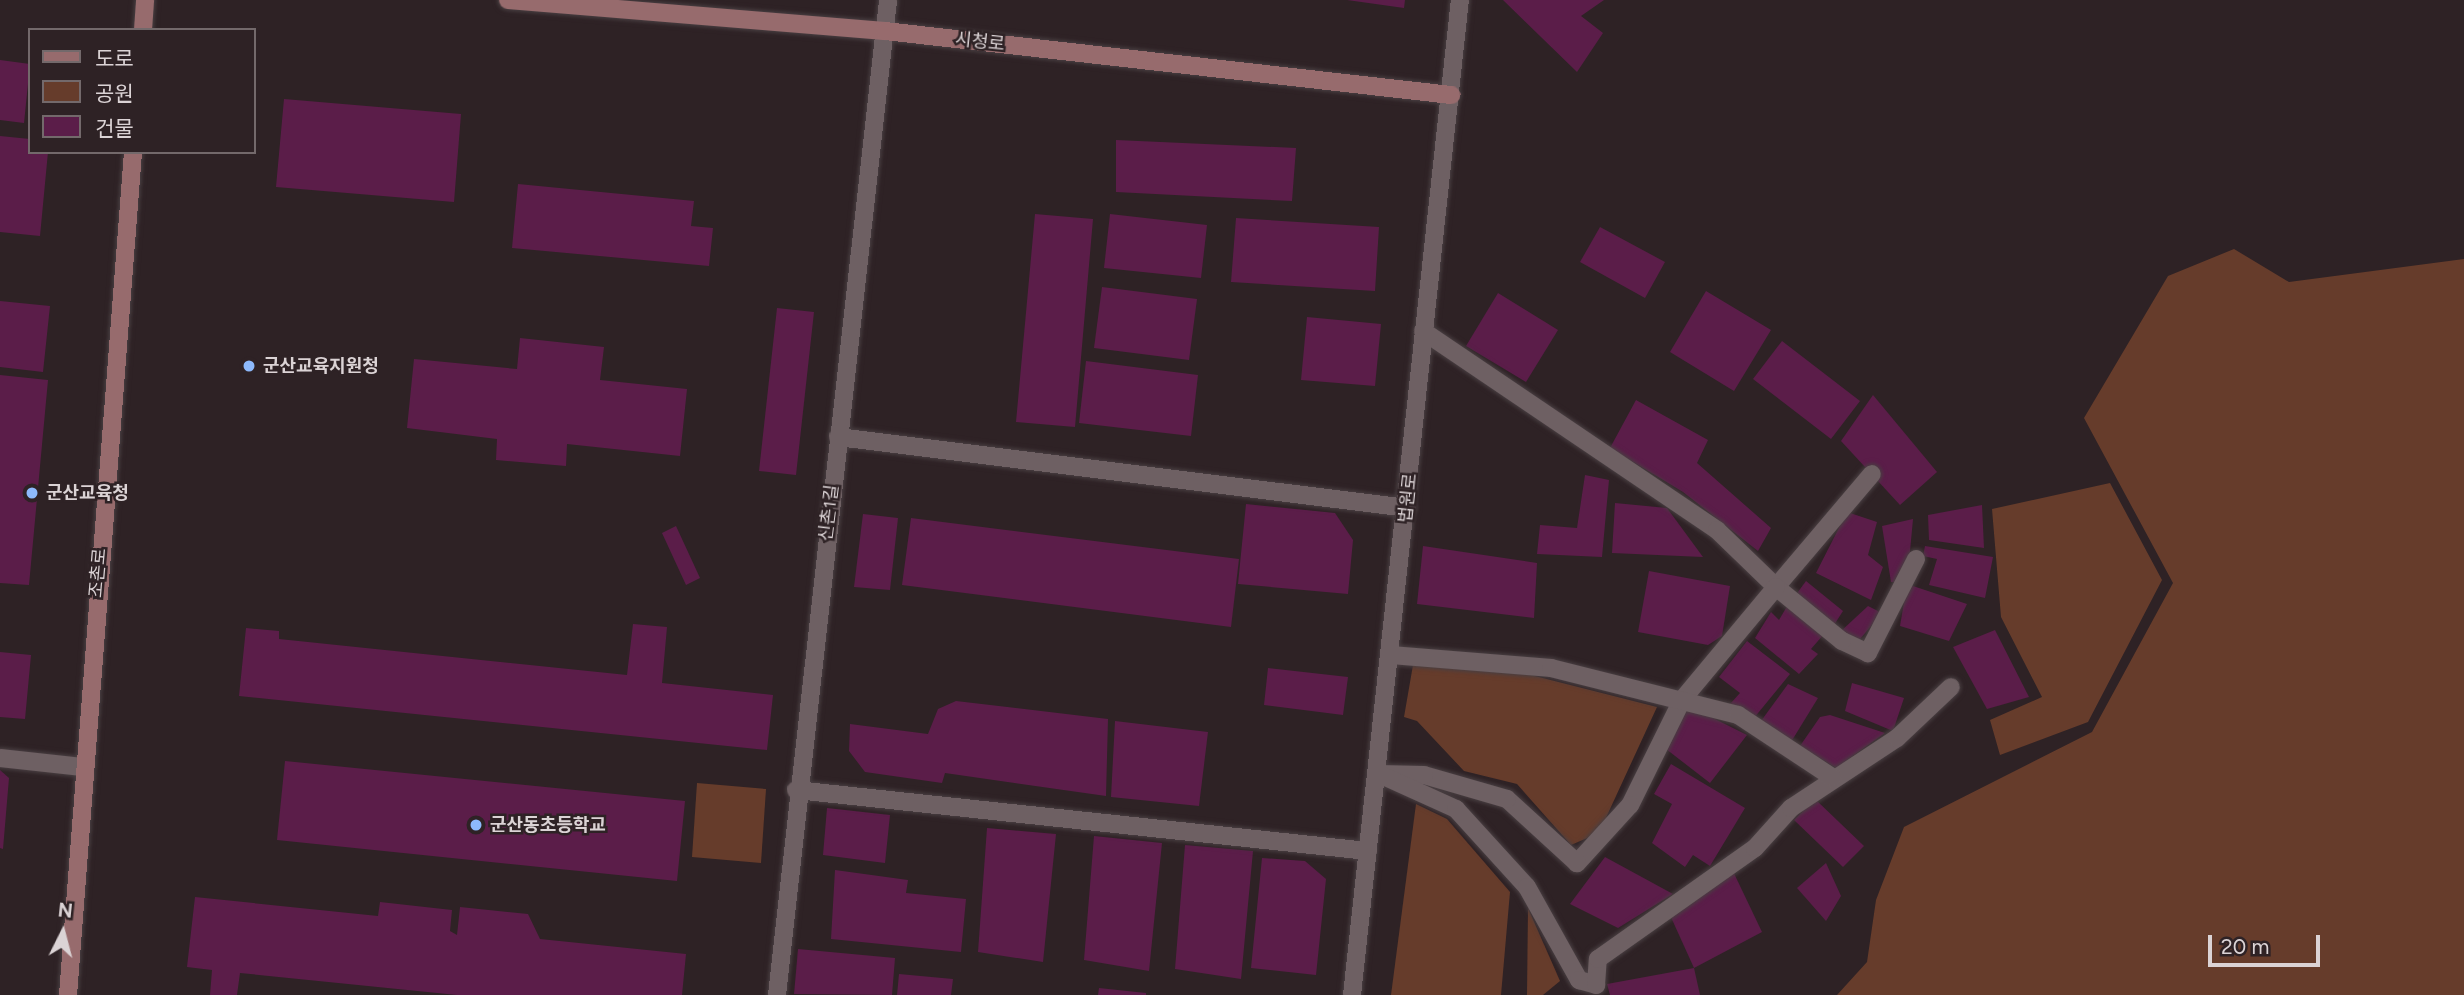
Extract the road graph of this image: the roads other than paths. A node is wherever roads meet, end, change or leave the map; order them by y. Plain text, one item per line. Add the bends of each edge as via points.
1 (145, 0) edge
2 (508, 0) edge
3 (888, 0) edge
4 (1460, 0) edge
5 (571, 2) edge
6 (143, 28) edge
7 (885, 32) junction
8 (1451, 95) junction
9 (133, 154) edge
10 (1423, 331) junction
11 (838, 437) junction
12 (1871, 474) dead end
13 (1408, 508) junction
14 (1916, 559) dead end
15 (1776, 587) junction
16 (1391, 655) junction
17 (1951, 687) dead end
18 (1682, 700) junction
19 (0, 758) edge
20 (83, 767) junction
21 (1380, 774) junction
22 (1832, 777) junction
23 (796, 790) junction
24 (1368, 850) junction
25 (68, 995) edge
26 (777, 995) edge
27 (1352, 995) edge

1 - 6 street
2 - 5 street, 시청로
3 - 7 street, 신촌1길
4 - 8 street, 법원로
5 - 7 street, 시청로
7 - 8 street, 시청로
7 - 11 street, 신촌1길
8 - 10 street, 법원로
9 - 20 street, 조촌로
10 - 13 street, 법원로
10 - 15 street via 1717,530
11 - 13 street
11 - 23 street, 신촌1길
12 - 15 street
13 - 16 street, 법원로
14 - 15 street via 1868,653 1842,641
15 - 18 street
16 - 18 street via 1551,668
16 - 21 street, 법원로
17 - 22 street via 1897,738
18 - 21 street via 1630,805 1577,863 1507,799 1424,775
18 - 22 street via 1738,715
19 - 20 street
20 - 25 street, 조촌로
21 - 22 street via 1456,810 1527,887 1579,980 1596,985 1598,959 1755,848 1791,808
21 - 24 street, 법원로
23 - 24 street
23 - 26 street, 신촌1길
24 - 27 street, 법원로

